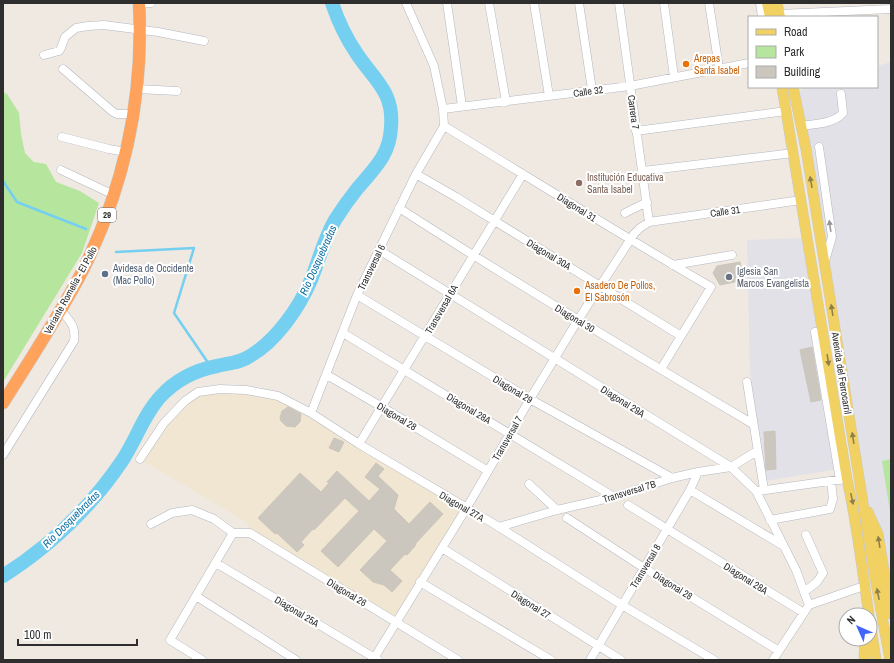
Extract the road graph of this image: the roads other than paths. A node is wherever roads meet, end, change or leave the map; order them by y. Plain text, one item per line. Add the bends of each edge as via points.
1 (151, 3) edge
2 (406, 3) edge
3 (447, 3) edge
4 (489, 3) edge
5 (534, 3) edge
6 (579, 3) edge
7 (619, 3) edge
8 (664, 3) edge
9 (709, 3) edge
10 (760, 3) edge
11 (768, 3) edge
12 (778, 3) edge
13 (139, 4) edge
14 (891, 9) edge
15 (762, 16) edge
16 (776, 16) edge
17 (140, 31) junction
18 (204, 41) dead end
19 (44, 55) dead end
20 (748, 62) edge
21 (719, 68) junction
22 (63, 70) dead end
23 (674, 77) junction
24 (630, 86) junction
25 (782, 88) edge
26 (793, 88) edge
27 (136, 89) junction
28 (592, 90) junction
29 (176, 91) dead end
30 (841, 94) dead end
31 (549, 96) junction
32 (506, 102) junction
33 (462, 106) junction
34 (443, 109) junction
35 (786, 111) junction
36 (134, 114) junction
37 (444, 126) junction
38 (801, 126) junction
39 (636, 131) junction
40 (62, 137) dead end
41 (819, 147) dead end
42 (126, 152) junction
43 (793, 153) junction
44 (61, 170) dead end
45 (643, 171) junction
46 (416, 174) junction
47 (523, 174) junction
48 (114, 195) junction
49 (801, 200) junction
50 (647, 202) junction
51 (399, 208) junction
52 (625, 213) dead end
53 (494, 221) junction
54 (649, 222) junction
55 (630, 240) junction
56 (380, 250) junction
57 (732, 255) dead end
58 (473, 256) junction
59 (824, 264) junction
60 (673, 265) junction
61 (600, 285) junction
62 (450, 294) junction
63 (357, 295) junction
64 (60, 310) junction
65 (578, 320) junction
66 (814, 332) dead end
67 (343, 333) junction
68 (426, 336) junction
69 (681, 336) junction
70 (555, 359) junction
71 (661, 369) junction
72 (405, 370) junction
73 (327, 375) junction
74 (747, 382) dead end
75 (530, 398) junction
76 (3, 403) edge
77 (382, 407) junction
78 (311, 413) junction
79 (753, 424) junction
80 (510, 433) junction
81 (359, 444) junction
82 (757, 451) junction
83 (3, 455) edge
84 (140, 459) dead end
85 (732, 467) junction
86 (488, 471) junction
87 (698, 472) junction
88 (672, 478) junction
89 (843, 479) junction
90 (831, 481) junction
91 (529, 484) dead end
92 (690, 490) junction
93 (760, 491) junction
94 (614, 497) junction
95 (863, 499) junction
96 (628, 505) dead end
97 (466, 509) junction
98 (557, 510) junction
99 (567, 518) dead end
100 (770, 520) junction
101 (151, 524) dead end
102 (499, 527) junction
103 (667, 529) junction
104 (233, 533) junction
105 (806, 535) dead end
106 (783, 545) junction
107 (442, 548) junction
108 (216, 563) junction
109 (644, 568) junction
110 (888, 580) edge
111 (420, 582) junction
112 (864, 586) junction
113 (804, 592) junction
114 (196, 596) junction
115 (867, 600) junction
116 (810, 604) junction
117 (622, 605) junction
118 (867, 607) edge
119 (868, 607) edge
120 (804, 613) junction
121 (891, 614) edge
122 (396, 621) junction
123 (598, 646) junction
124 (865, 647) edge
125 (874, 647) edge
126 (779, 651) junction
127 (375, 659) edge
128 (202, 660) edge
129 (296, 660) edge
130 (458, 660) edge
131 (551, 660) edge
132 (590, 660) edge
133 (621, 660) edge
134 (714, 660) edge
135 (773, 660) edge
136 (864, 660) edge
137 (876, 660) edge
138 (890, 660) edge

1 - 13 street
2 - 34 street via 434,66
3 - 33 street
4 - 32 street
5 - 31 street
6 - 28 street
7 - 24 street, Carrera 7
8 - 23 street
9 - 21 street
10 - 15 street
11 - 16 main road
12 - 16 main road
13 - 17 highway, Variante Romelia - El Pollo / 29
14 - 16 street
17 - 18 street
17 - 19 street via 104,25 76,28 65,38 59,51
17 - 27 highway, Variante Romelia - El Pollo / 29
20 - 21 street, Calle 32
21 - 23 street, Calle 32
22 - 36 street via 113,112
23 - 24 street, Calle 32
24 - 28 street, Calle 32
24 - 39 street, Carrera 7
25 - 35 main road, Avenida del Ferrocarril
26 - 38 main road, Avenida del Ferrocarril
27 - 29 street
27 - 36 highway, Variante Romelia - El Pollo / 29
28 - 31 street, Calle 32
30 - 38 street via 841,116 835,120
31 - 32 street, Calle 32
32 - 33 street, Calle 32
33 - 34 street, Calle 32
34 - 37 street
35 - 39 street
35 - 43 main road, Avenida del Ferrocarril
36 - 42 highway, Variante Romelia - El Pollo / 29
37 - 46 street, Transversal 6
37 - 47 street, Diagonal 31
59 -> 38 main road, Avenida del Ferrocarril
39 - 45 street, Carrera 7
40 - 42 street
59 -> 41 street via 832,237
42 - 48 highway, Variante Romelia - El Pollo / 29
43 - 45 street
43 - 49 main road, Avenida del Ferrocarril
44 - 48 street
45 - 50 street, Carrera 7
46 - 51 street, Transversal 6
46 - 53 street, Diagonal 30A
47 - 53 street, Transversal 6A
47 - 55 street, Diagonal 31
48 - 64 highway, Variante Romelia - El Pollo / 29 via 90,256
49 - 54 street, Calle 31
49 -> 89 main road, Avenida del Ferrocarril
50 - 52 street
50 - 54 street, Carrera 7
51 - 56 street, Transversal 6
51 - 58 street, Diagonal 30
53 - 58 street, Transversal 6A
53 - 61 street, Diagonal 30A
54 - 55 street, Transversal 7
55 - 60 street, Diagonal 31
55 - 61 street, Transversal 7
56 - 62 street, Diagonal 29A
56 - 63 street, Transversal 6
57 - 60 street
58 - 62 street, Transversal 6A
58 - 65 street, Diagonal 30
95 -> 59 main road, Avenida del Ferrocarril
60 - 69 street, Diagonal 31 via 711,287
61 - 65 street, Transversal 7
61 - 69 street, Diagonal 30A
62 - 68 street, Transversal 6A
62 - 70 street, Diagonal 29A
63 - 67 street, Transversal 6
63 - 68 street, Diagonal 29
64 - 76 highway, Variante Romelia - El Pollo / 29
64 - 83 street via 72,324 75,331 74,341
65 - 70 street, Transversal 7
65 - 71 street, Diagonal 30
66 - 89 street
67 - 72 street, Diagonal 28A
67 - 73 street, Transversal 6
68 - 72 street, Transversal 6A
68 - 75 street, Diagonal 29
69 - 71 street
70 - 75 street, Transversal 7
70 - 85 street, Diagonal 29A
71 - 79 street, Diagonal 30
72 - 77 street, Transversal 6A
72 - 80 street, Diagonal 28A
73 - 77 street, Diagonal 28
73 - 78 street, Transversal 6
74 - 79 street
75 - 80 street, Transversal 7
75 - 88 street, Diagonal 29
77 - 81 street, Transversal 6A
77 - 86 street, Diagonal 28
78 - 81 street, Diagonal 27A
78 - 84 street, Diagonal 27A via 278,396 246,390 220,389 198,392 185,401 164,423
79 - 82 street
80 - 86 street, Transversal 7
80 - 94 street, Diagonal 28A
81 - 97 street, Diagonal 27A
82 - 85 street, Transversal 7B
82 - 93 street
85 - 87 street, Transversal 7B
85 - 93 street, Diagonal 29A
86 - 97 street, Transversal 7
87 - 88 street, Transversal 7B
87 - 92 street, Transversal 8
88 - 94 street, Transversal 7B
89 - 90 street
89 -> 112 main road, Avenida del Ferrocarril via 856,520
90 - 93 street
90 - 100 street via 833,499 830,509
91 - 98 street
92 - 103 street, Transversal 8
92 - 106 street
93 - 100 street, Diagonal 29A
94 - 98 street, Transversal 7B
110 -> 95 main road via 878,534
138 -> 95 main road, Avenida del Ferrocarril
96 - 103 street, Diagonal 28A
97 - 102 street, Diagonal 27A
97 - 107 street, Transversal 7
98 - 102 street, Transversal 7B
99 - 109 street, Diagonal 28
100 - 106 street, Diagonal 29A
101 - 104 street via 172,513 192,510 214,520
102 - 117 street, Diagonal 27A
103 - 109 street, Transversal 8
103 - 120 street, Diagonal 28A
104 - 108 street
104 - 122 street, Diagonal 26 via 250,533
105 - 113 street via 823,573 817,582
106 - 113 street, Diagonal 29A
107 - 111 street, Transversal 7
107 - 123 street, Diagonal 27
108 - 114 street
108 - 127 street, Diagonal 25A
109 - 117 street, Transversal 8
109 - 126 street, Diagonal 28
110 - 121 main road
111 - 122 street, Transversal 7
111 - 131 street
112 - 115 main road, Avenida del Ferrocarril
112 - 116 street
113 - 116 street, Diagonal 29A
114 - 128 street via 170,640
114 - 129 street
115 - 118 main road
115 - 119 main road, Avenida del Ferrocarril
116 - 120 street
117 - 123 street, Transversal 8
117 - 134 street, Diagonal 27A
120 - 126 street
122 - 127 street, Transversal 7
122 - 130 street, Diagonal 26
123 - 132 street, Transversal 8
123 - 133 street, Diagonal 27
124 - 136 main road
125 - 137 main road
126 - 135 street

